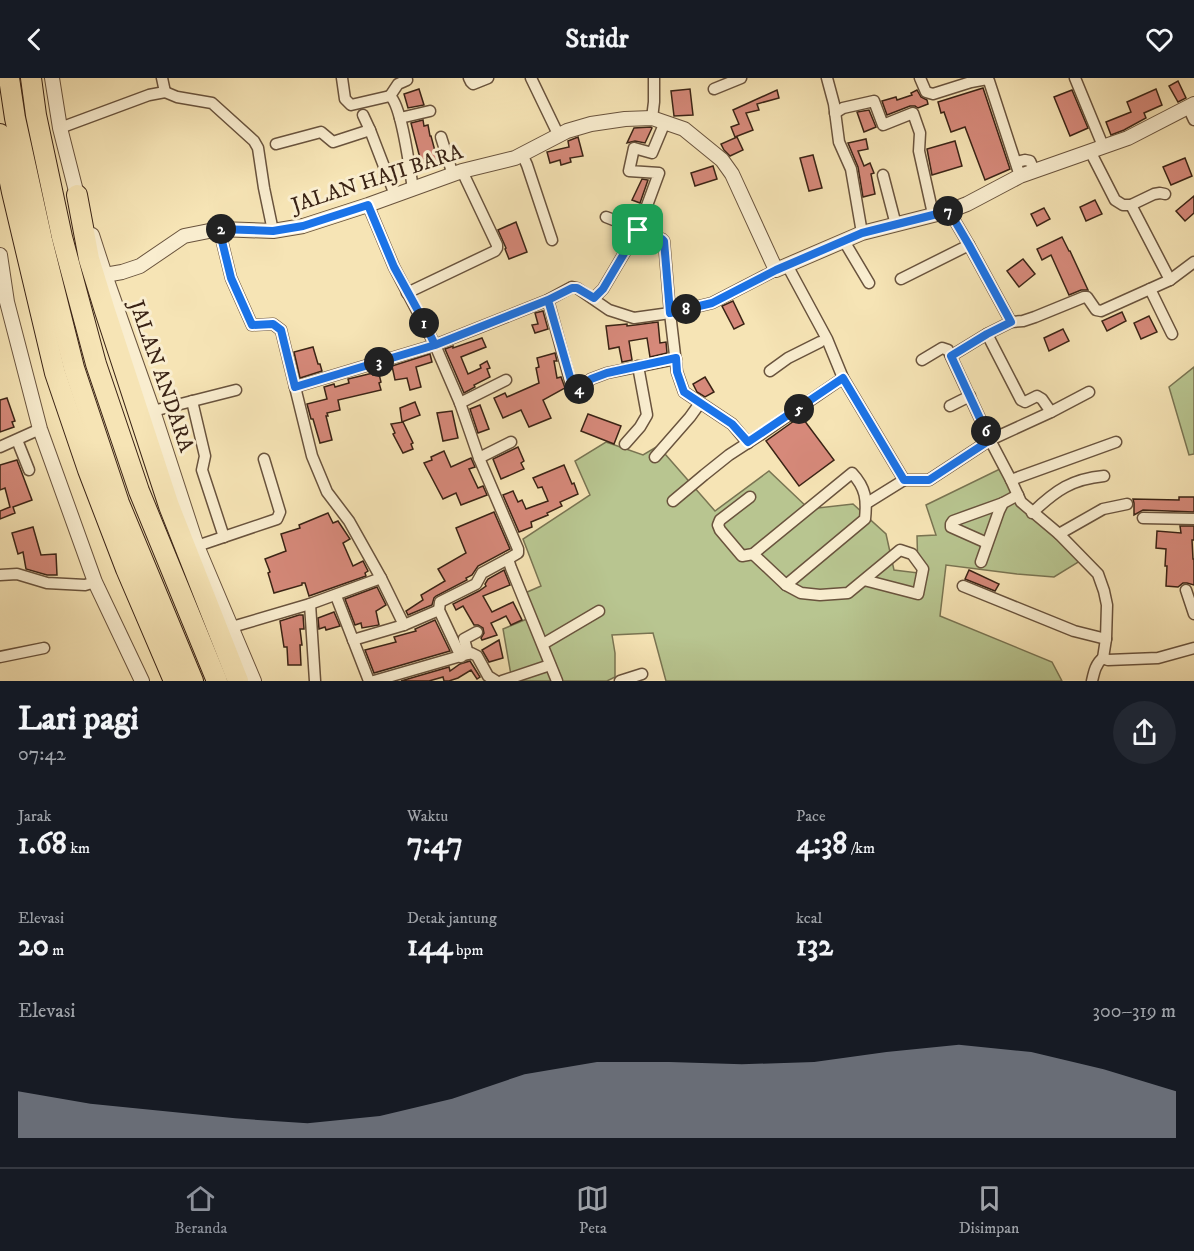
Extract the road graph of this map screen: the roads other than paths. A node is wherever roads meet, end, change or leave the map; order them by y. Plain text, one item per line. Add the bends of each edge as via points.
1 (9, 78) edge
2 (31, 78) edge
3 (52, 78) edge
4 (162, 78) edge
5 (342, 78) edge
6 (469, 78) edge
7 (488, 78) edge
8 (531, 78) edge
9 (654, 78) edge
10 (741, 78) edge
11 (828, 78) edge
12 (920, 78) edge
13 (985, 78) edge
14 (1075, 78) edge
15 (407, 80) dead end
16 (970, 80) edge
17 (714, 89) dead end
18 (165, 92) junction
19 (390, 96) junction
20 (430, 111) dead end
21 (1192, 111) edge
22 (836, 113) junction
23 (363, 115) dead end
24 (400, 118) junction
25 (658, 120) junction
26 (60, 128) junction
27 (370, 130) junction
28 (0, 134) edge
29 (558, 134) junction
30 (441, 137) dead end
31 (276, 144) dead end
32 (1096, 148) junction
33 (522, 154) junction
34 (1016, 162) junction
35 (1034, 170) junction
36 (458, 173) junction
37 (883, 175) dead end
38 (1020, 176) junction
39 (413, 189) junction
40 (1165, 194) dead end
41 (77, 195) junction
42 (395, 195) junction
43 (368, 205) junction
44 (1131, 205) junction
45 (949, 211) junction
46 (933, 214) junction
47 (606, 217) dead end
48 (896, 225) junction
49 (219, 229) junction
50 (638, 230) junction
51 (273, 231) junction
52 (862, 233) junction
53 (552, 240) dead end
54 (844, 241) junction
55 (969, 245) junction
56 (0, 255) edge
57 (1194, 262) edge
58 (781, 267) junction
59 (105, 275) junction
60 (901, 279) dead end
61 (1170, 280) junction
62 (869, 283) dead end
63 (1150, 289) junction
64 (407, 293) junction
65 (594, 298) junction
66 (548, 300) junction
67 (670, 313) junction
68 (1011, 322) junction
69 (987, 334) junction
70 (1172, 334) dead end
71 (824, 340) junction
72 (435, 345) junction
73 (951, 356) junction
74 (676, 358) junction
75 (922, 360) dead end
76 (638, 366) junction
77 (770, 371) dead end
78 (843, 378) junction
79 (506, 380) dead end
80 (295, 387) junction
81 (236, 390) dead end
82 (1089, 392) dead end
83 (970, 396) junction
84 (192, 401) junction
85 (460, 403) junction
86 (700, 403) junction
87 (950, 406) dead end
88 (153, 411) junction
89 (1051, 412) junction
90 (40, 429) junction
91 (18, 440) junction
92 (990, 440) junction
93 (511, 442) dead end
94 (748, 442) junction
95 (1116, 442) dead end
96 (625, 444) dead end
97 (0, 447) edge
98 (658, 454) dead end
99 (479, 458) junction
100 (264, 459) dead end
101 (29, 470) dead end
102 (1104, 476) dead end
103 (904, 480) junction
104 (1011, 480) junction
105 (1018, 495) junction
106 (750, 497) dead end
107 (673, 501) dead end
108 (867, 503) junction
109 (1003, 503) junction
110 (1127, 504) dead end
111 (1032, 513) junction
112 (1143, 518) dead end
113 (1194, 519) edge
114 (1059, 534) junction
115 (225, 537) junction
116 (987, 543) junction
117 (197, 546) junction
118 (753, 554) junction
119 (508, 560) junction
120 (981, 562) dead end
121 (0, 575) edge
122 (381, 579) junction
123 (864, 580) junction
124 (95, 582) junction
125 (786, 585) junction
126 (963, 586) dead end
127 (1186, 590) dead end
128 (336, 596) junction
129 (310, 604) junction
130 (439, 610) junction
131 (599, 611) dead end
132 (1194, 614) edge
133 (404, 625) junction
134 (232, 627) junction
135 (477, 632) dead end
136 (1106, 639) junction
137 (353, 640) junction
138 (543, 645) junction
139 (44, 648) dead end
140 (1194, 648) edge
141 (464, 656) junction
142 (0, 657) edge
143 (1103, 658) junction
144 (550, 665) junction
145 (642, 674) dead end
146 (491, 680) edge
147 (142, 681) edge
148 (174, 681) edge
149 (193, 681) edge
150 (218, 681) edge
151 (238, 681) edge
152 (254, 681) edge
153 (315, 681) edge
154 (369, 681) edge
155 (374, 681) edge
156 (557, 681) edge
157 (620, 681) edge
158 (1092, 681) edge

1 - 149 highway via 74,368 119,503
2 - 150 highway via 62,237 96,364 139,491
3 - 26 street, JALAN ANDARA
4 - 18 street
5 - 19 street via 345,99 351,105
6 - 7 street via 473,84
8 - 29 street
9 - 25 street
10 - 17 street
11 - 22 street
12 - 16 street via 926,92 933,94
13 - 16 street
13 - 34 street
14 - 32 street via 1091,114
15 - 19 street via 398,84
18 - 26 street
18 - 51 street via 212,103 254,141
19 - 24 street
20 - 24 street
21 - 32 street
22 - 46 street via 874,100 883,125 913,113
22 - 52 street via 839,142 851,169
23 - 27 street
24 - 39 street
25 - 29 street, JALAN HAJI BARA via 625,118
25 - 50 street via 652,153 634,148 629,171 659,173
25 - 58 street via 684,129 722,160
26 - 41 street, JALAN ANDARA
27 - 31 street via 333,142 321,132
27 - 42 street
28 - 148 highway via 55,373 117,547
29 - 33 street, JALAN HAJI BARA
30 - 36 street
32 - 35 street
32 - 44 street via 1115,200
33 - 36 street, JALAN HAJI BARA
33 - 53 street
34 - 35 street via 1026,159
34 - 38 street
35 - 38 street
36 - 39 street, JALAN HAJI BARA
36 - 64 street via 497,248
37 - 48 street
38 - 45 street
39 - 42 street, JALAN HAJI BARA
40 - 44 street via 1154,194
41 - 59 street, JALAN ANDARA
41 - 151 highway via 98,290 168,506
42 - 43 street, JALAN HAJI BARA
43 - 51 street, JALAN HAJI BARA via 303,226
43 - 64 street
44 - 61 street
45 - 46 street
45 - 55 street
46 - 48 street
47 - 50 street
48 - 52 street
49 - 51 street, JALAN HAJI BARA
49 - 59 street, JALAN HAJI BARA via 184,236 140,266
49 - 80 street via 231,278 252,325 273,324 281,330
50 - 65 street
50 - 67 street via 664,241
52 - 54 street
54 - 58 street
54 - 62 street
55 - 60 street
55 - 68 street
56 - 90 street via 7,302
57 - 61 street
58 - 67 street via 712,303
58 - 71 street
59 - 88 street, JALAN ANDARA
61 - 63 street
63 - 68 street via 1101,311 1084,297 1035,317
63 - 70 street
64 - 72 street
65 - 66 street via 572,288
65 - 67 street via 609,310 633,318
66 - 72 street
66 - 76 street via 576,392 591,379
67 - 74 street
68 - 69 street
69 - 73 street
69 - 89 street via 1022,400 1036,396
71 - 77 street
71 - 78 street
72 - 80 street
72 - 85 street
73 - 75 street via 942,348
73 - 83 street
74 - 76 street
74 - 86 street via 684,392
76 - 96 street via 648,415
78 - 94 street
78 - 103 street
79 - 85 street
80 - 122 street via 312,456 327,492 349,521
81 - 84 street
82 - 89 street
83 - 87 street
83 - 92 street
84 - 88 street
84 - 115 street via 205,456 202,470
85 - 99 street
86 - 94 street via 732,424
86 - 98 street
88 - 117 street, JALAN ANDARA
89 - 92 street
90 - 91 street
90 - 124 street
91 - 97 street
91 - 101 street
92 - 103 street via 929,480
92 - 104 street
93 - 99 street
94 - 107 street
95 - 104 street
99 - 119 street via 518,549
100 - 115 street via 280,512 277,519
102 - 111 street via 1086,478 1060,489
103 - 108 street
104 - 105 street
105 - 109 street
105 - 111 street
106 - 118 street via 718,525 742,556
108 - 118 street via 852,473
108 - 125 street via 865,519
109 - 116 street
109 - 116 street via 951,524
110 - 114 street via 1103,509
111 - 114 street
112 - 113 street
114 - 136 street via 1098,574 1107,605
115 - 117 street
116 - 120 street
117 - 134 street, JALAN ANDARA
118 - 125 street
119 - 130 street via 482,573 476,584 440,602
119 - 138 street
121 - 124 street via 17,574 47,583
122 - 128 street
122 - 133 street
123 - 123 street via 900,550 912,554 923,569 918,594
123 - 125 street via 848,593 820,595
124 - 147 street
126 - 136 street via 1074,631
127 - 132 street
128 - 129 street
128 - 137 street
129 - 134 street
129 - 153 street
130 - 133 street
130 - 141 street
131 - 138 street
133 - 137 street
134 - 152 street, JALAN ANDARA
135 - 141 street via 465,639
136 - 143 street
137 - 154 street
138 - 144 street
139 - 142 street
140 - 143 street via 1158,658
141 - 146 street via 475,654
141 - 155 street
143 - 158 street
144 - 146 street
144 - 156 street
145 - 157 street

